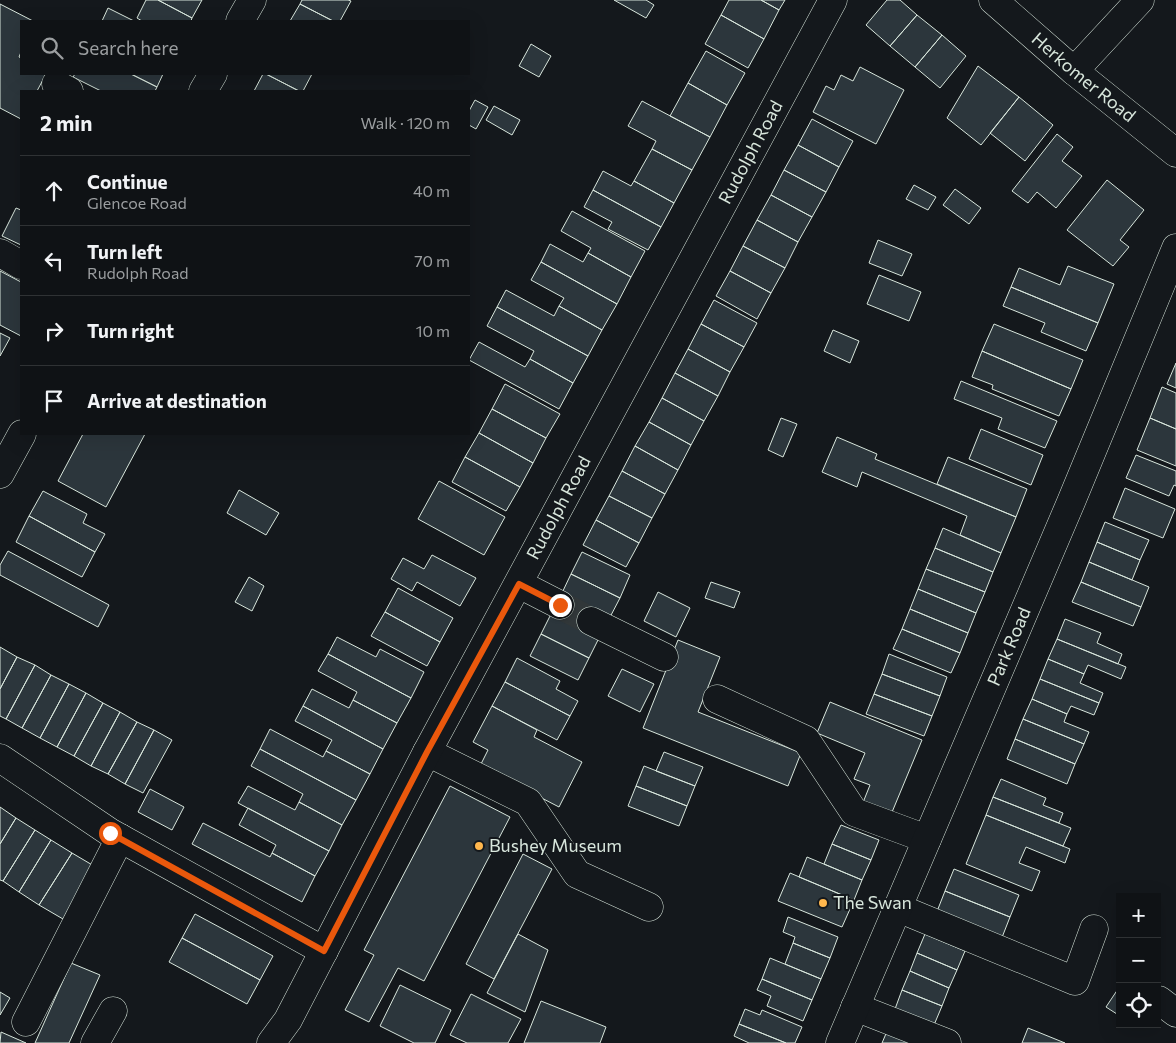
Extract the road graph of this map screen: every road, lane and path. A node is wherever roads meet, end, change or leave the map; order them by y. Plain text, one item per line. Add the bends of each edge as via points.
1 (252, 0) edge
2 (833, 0) edge
3 (993, 0) edge
4 (1140, 0) edge
5 (241, 20) edge
6 (1074, 71) junction
7 (212, 75) edge
8 (204, 90) edge
9 (1176, 153) edge
10 (1176, 248) edge
11 (0, 253) edge
12 (20, 263) edge
13 (21, 435) edge
14 (0, 474) edge
15 (519, 584) junction
16 (560, 605) tunnel mouth
17 (591, 621) tunnel mouth
18 (664, 657) dead end
19 (717, 700) dead end
20 (427, 752) junction
21 (0, 758) edge
22 (120, 838) junction
23 (927, 839) junction
24 (649, 907) dead end
25 (898, 908) junction
26 (1094, 929) dead end
27 (324, 951) junction
28 (855, 1007) junction
29 (113, 1011) dead end
30 (26, 1022) dead end
31 (95, 1043) edge
32 (271, 1043) edge
33 (840, 1043) edge
34 (947, 1043) edge

1 - 5 street
2 - 15 street, Rudolph Road
3 - 6 street, Herkomer Road
4 - 6 street
6 - 9 street, Herkomer Road
7 - 8 street
10 - 23 street, Park Road
11 - 12 street
13 - 14 street
15 - 16 street
15 - 20 street, Rudolph Road
17 - 18 street
19 - 23 street via 806,740 854,812
20 - 24 street via 528,802 577,874
20 - 27 street, Rudolph Road
21 - 22 street
22 - 27 street
22 - 30 street
23 - 25 street, Park Road
25 - 26 street via 1075,982
25 - 28 street, Park Road
27 - 32 street, Rudolph Road via 288,1020
28 - 33 street, Park Road
28 - 34 street
29 - 31 street

